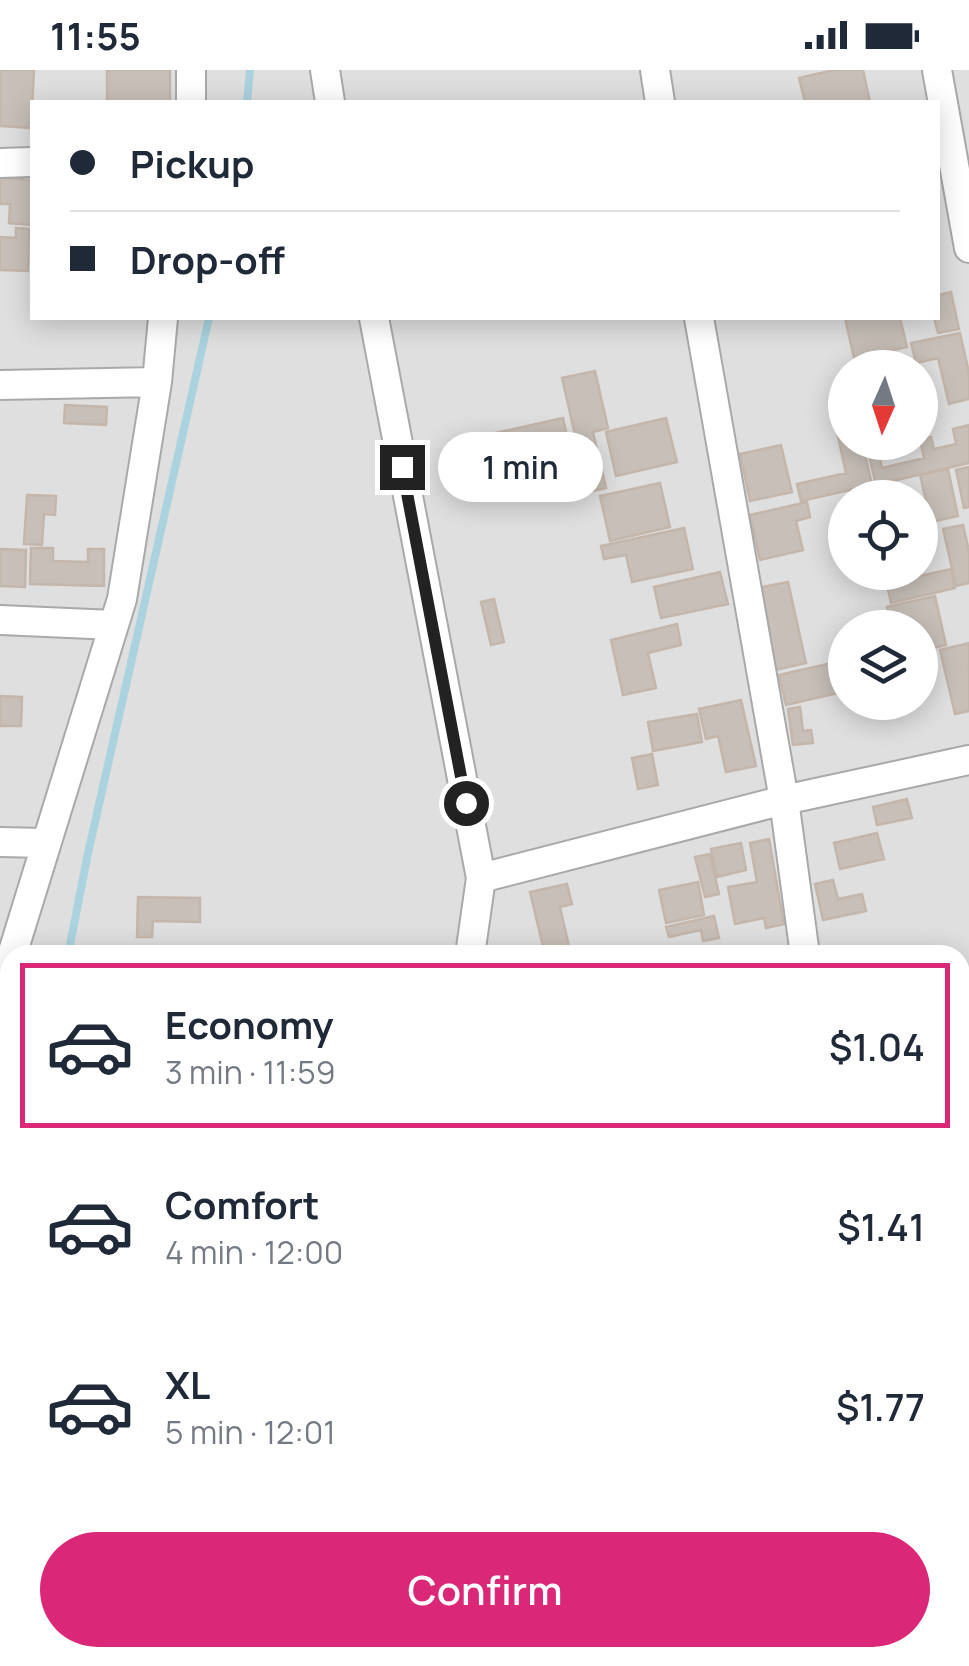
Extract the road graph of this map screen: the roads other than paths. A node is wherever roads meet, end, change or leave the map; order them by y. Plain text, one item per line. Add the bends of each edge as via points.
1 (190, 70) edge
2 (325, 70) edge
3 (654, 70) edge
4 (937, 70) edge
5 (191, 100) edge
6 (330, 100) edge
7 (660, 100) edge
8 (0, 162) edge
9 (30, 162) edge
10 (969, 248) edge
11 (163, 320) edge
12 (374, 320) edge
13 (698, 320) edge
14 (157, 382) junction
15 (0, 385) edge
16 (0, 620) edge
17 (114, 624) junction
18 (969, 760) edge
19 (784, 800) junction
20 (0, 842) edge
21 (45, 843) junction
22 (480, 878) junction
23 (15, 945) edge
24 (471, 945) edge
25 (804, 945) edge

1 - 5 street
2 - 6 street
3 - 7 street
4 - 10 street
8 - 9 street
11 - 14 street
12 - 22 street
13 - 19 street
14 - 15 street
14 - 17 street
16 - 17 street
17 - 21 street
18 - 19 street
19 - 22 street
19 - 25 street
20 - 21 street
21 - 23 street
22 - 24 street

